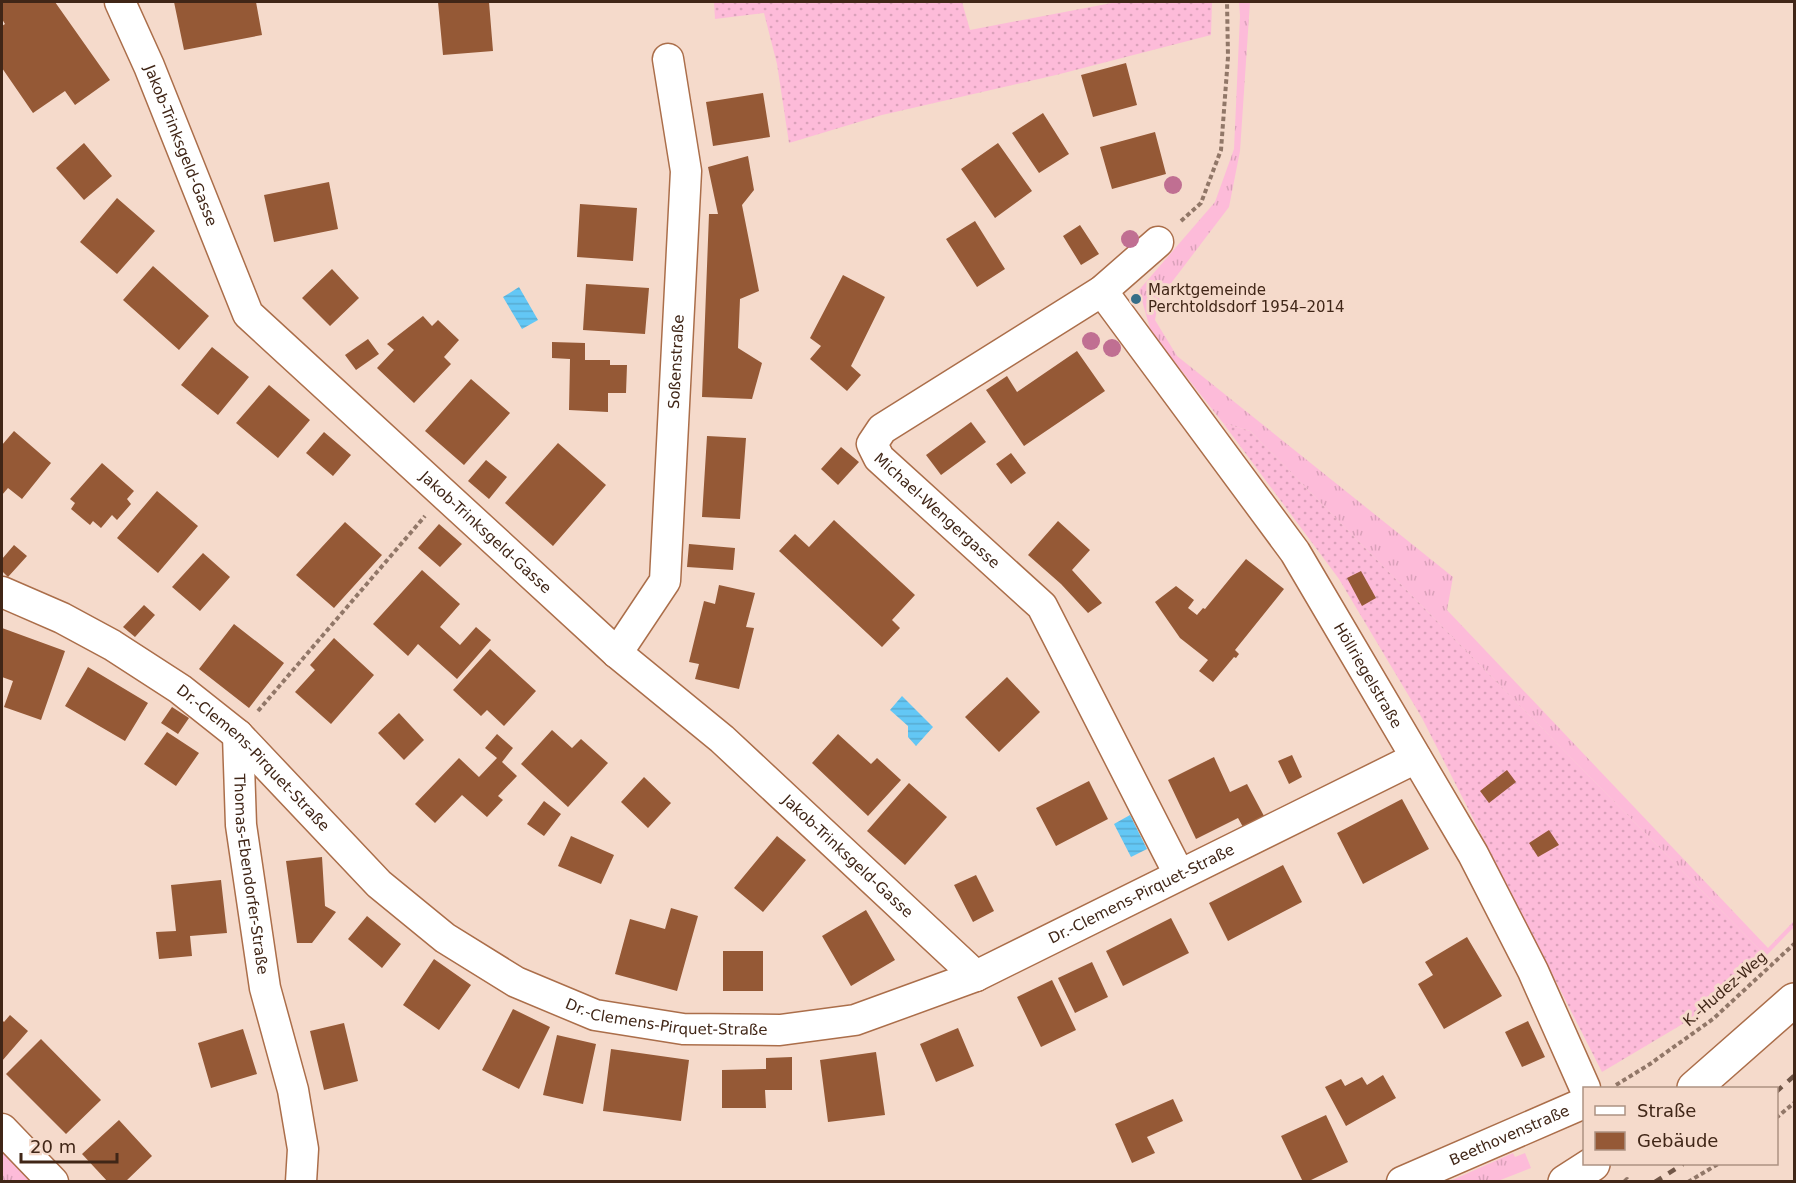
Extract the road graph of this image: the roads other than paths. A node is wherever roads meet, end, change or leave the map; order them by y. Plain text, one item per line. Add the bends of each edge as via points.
1 (120, 2) edge
2 (668, 58) dead end
3 (1158, 242) road end
4 (1102, 291) junction
5 (2, 592) edge
6 (617, 653) junction
7 (238, 735) junction
8 (1416, 758) junction
9 (1179, 874) junction
10 (976, 976) junction
11 (1794, 1000) edge
12 (1584, 1087) edge
13 (1696, 1087) edge
14 (1583, 1103) edge
15 (2, 1129) edge
16 (1591, 1165) edge
17 (53, 1182) edge
18 (301, 1182) edge
19 (1401, 1182) edge
20 (1565, 1182) edge

1 - 6 street, Jakob-Trinksgeld-Gasse via 248,314
2 - 6 street, Soßenstraße via 686,171 665,581
3 - 4 street, Michael-Wengergasse
4 - 8 street, Höllriegelstraße via 1295,552
4 - 9 street, Michael-Wengergasse via 882,429 872,444 879,458 1042,606
5 - 7 street, Dr.-Clemens-Pirquet-Straße via 112,645 180,689
6 - 10 street, Jakob-Trinksgeld-Gasse via 722,739
7 - 10 street, Dr.-Clemens-Pirquet-Straße via 378,884 445,938 516,982 595,1015 683,1029 780,1030 855,1020
7 - 18 street, Thomas-Ebendorfer-Straße via 241,825 264,988 293,1090 303,1149
8 - 9 street, Dr.-Clemens-Pirquet-Straße
8 - 12 street, Höllriegelstraße via 1478,863 1533,971
9 - 10 street, Dr.-Clemens-Pirquet-Straße
11 - 13 main road
14 - 19 street, Beethovenstraße
15 - 17 street
16 - 20 main road

